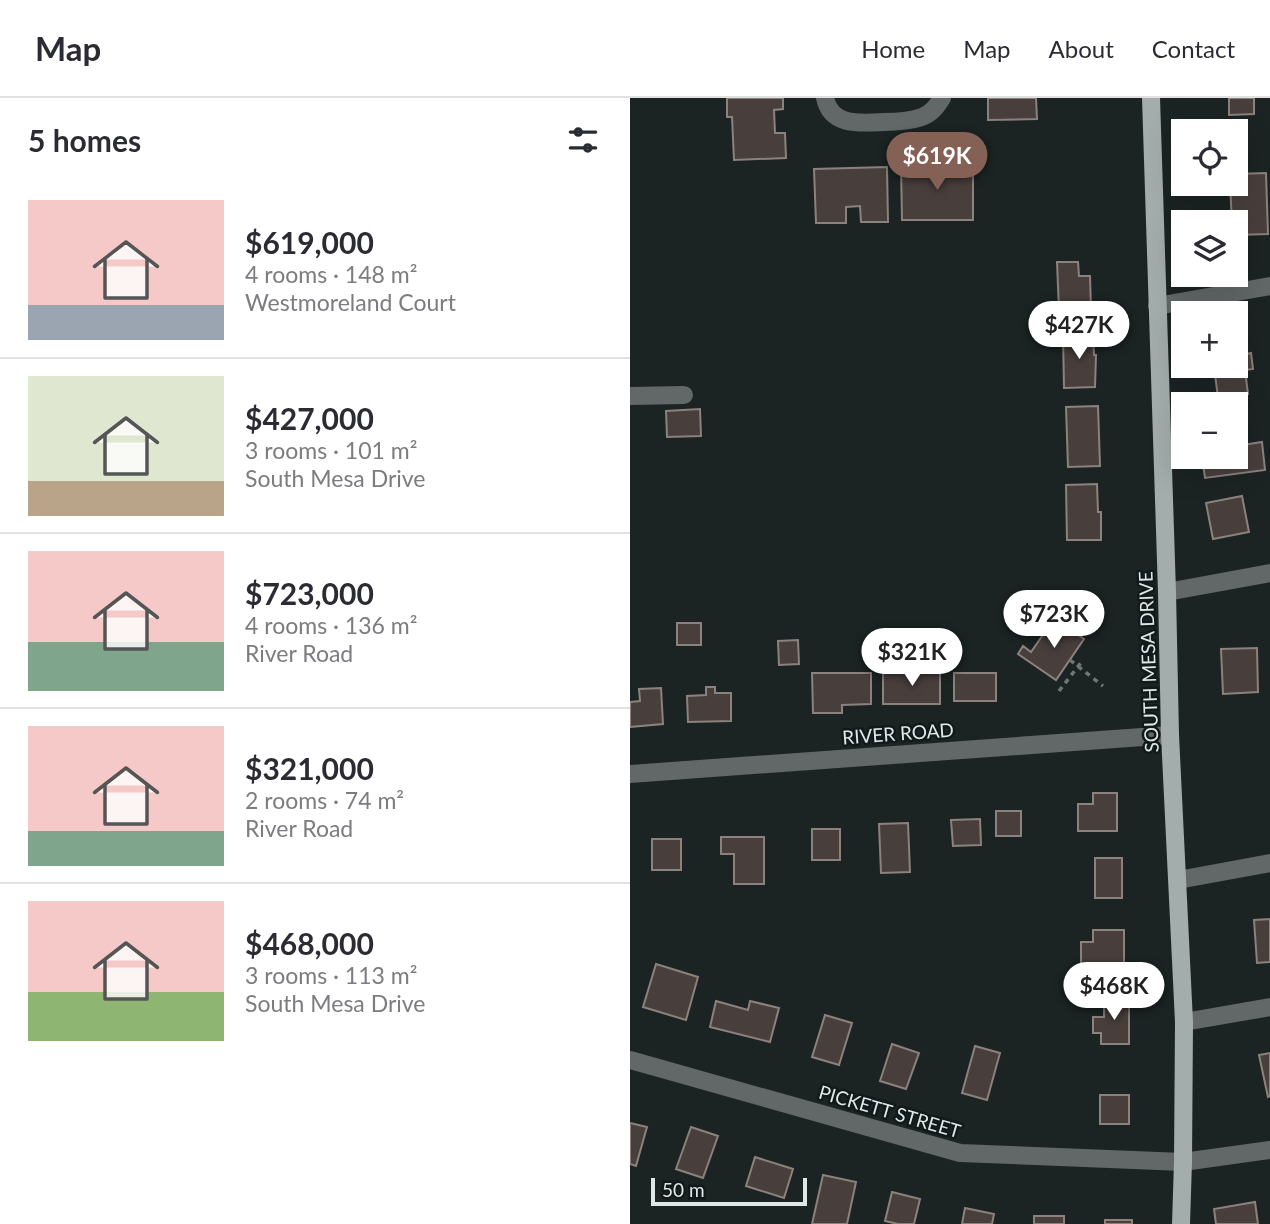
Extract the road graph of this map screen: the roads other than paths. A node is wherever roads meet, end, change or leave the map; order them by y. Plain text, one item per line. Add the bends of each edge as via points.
1 (825, 98) edge
2 (942, 98) edge
3 (1151, 98) edge
4 (1270, 286) edge
5 (1157, 306) junction
6 (684, 395) dead end
7 (630, 396) edge
8 (1270, 573) edge
9 (1167, 592) junction
10 (1170, 735) junction
11 (630, 774) edge
12 (1270, 863) edge
13 (1178, 880) junction
14 (1270, 1007) edge
15 (1184, 1022) junction
16 (630, 1060) edge
17 (1270, 1150) edge
18 (1184, 1163) junction
19 (1181, 1224) edge

1 - 2 street via 834,114 855,124 924,116
3 - 5 main road, SOUTH MESA DRIVE
4 - 5 street
5 - 9 main road, SOUTH MESA DRIVE
6 - 7 street
8 - 9 street
9 - 10 main road, SOUTH MESA DRIVE
10 - 11 street, RIVER ROAD
10 - 13 main road, SOUTH MESA DRIVE
12 - 13 street
13 - 15 main road, SOUTH MESA DRIVE
14 - 15 street
15 - 18 main road, SOUTH MESA DRIVE
16 - 18 street, PICKETT STREET via 960,1153
17 - 18 street, PICKETT STREET
18 - 19 main road, SOUTH MESA DRIVE

